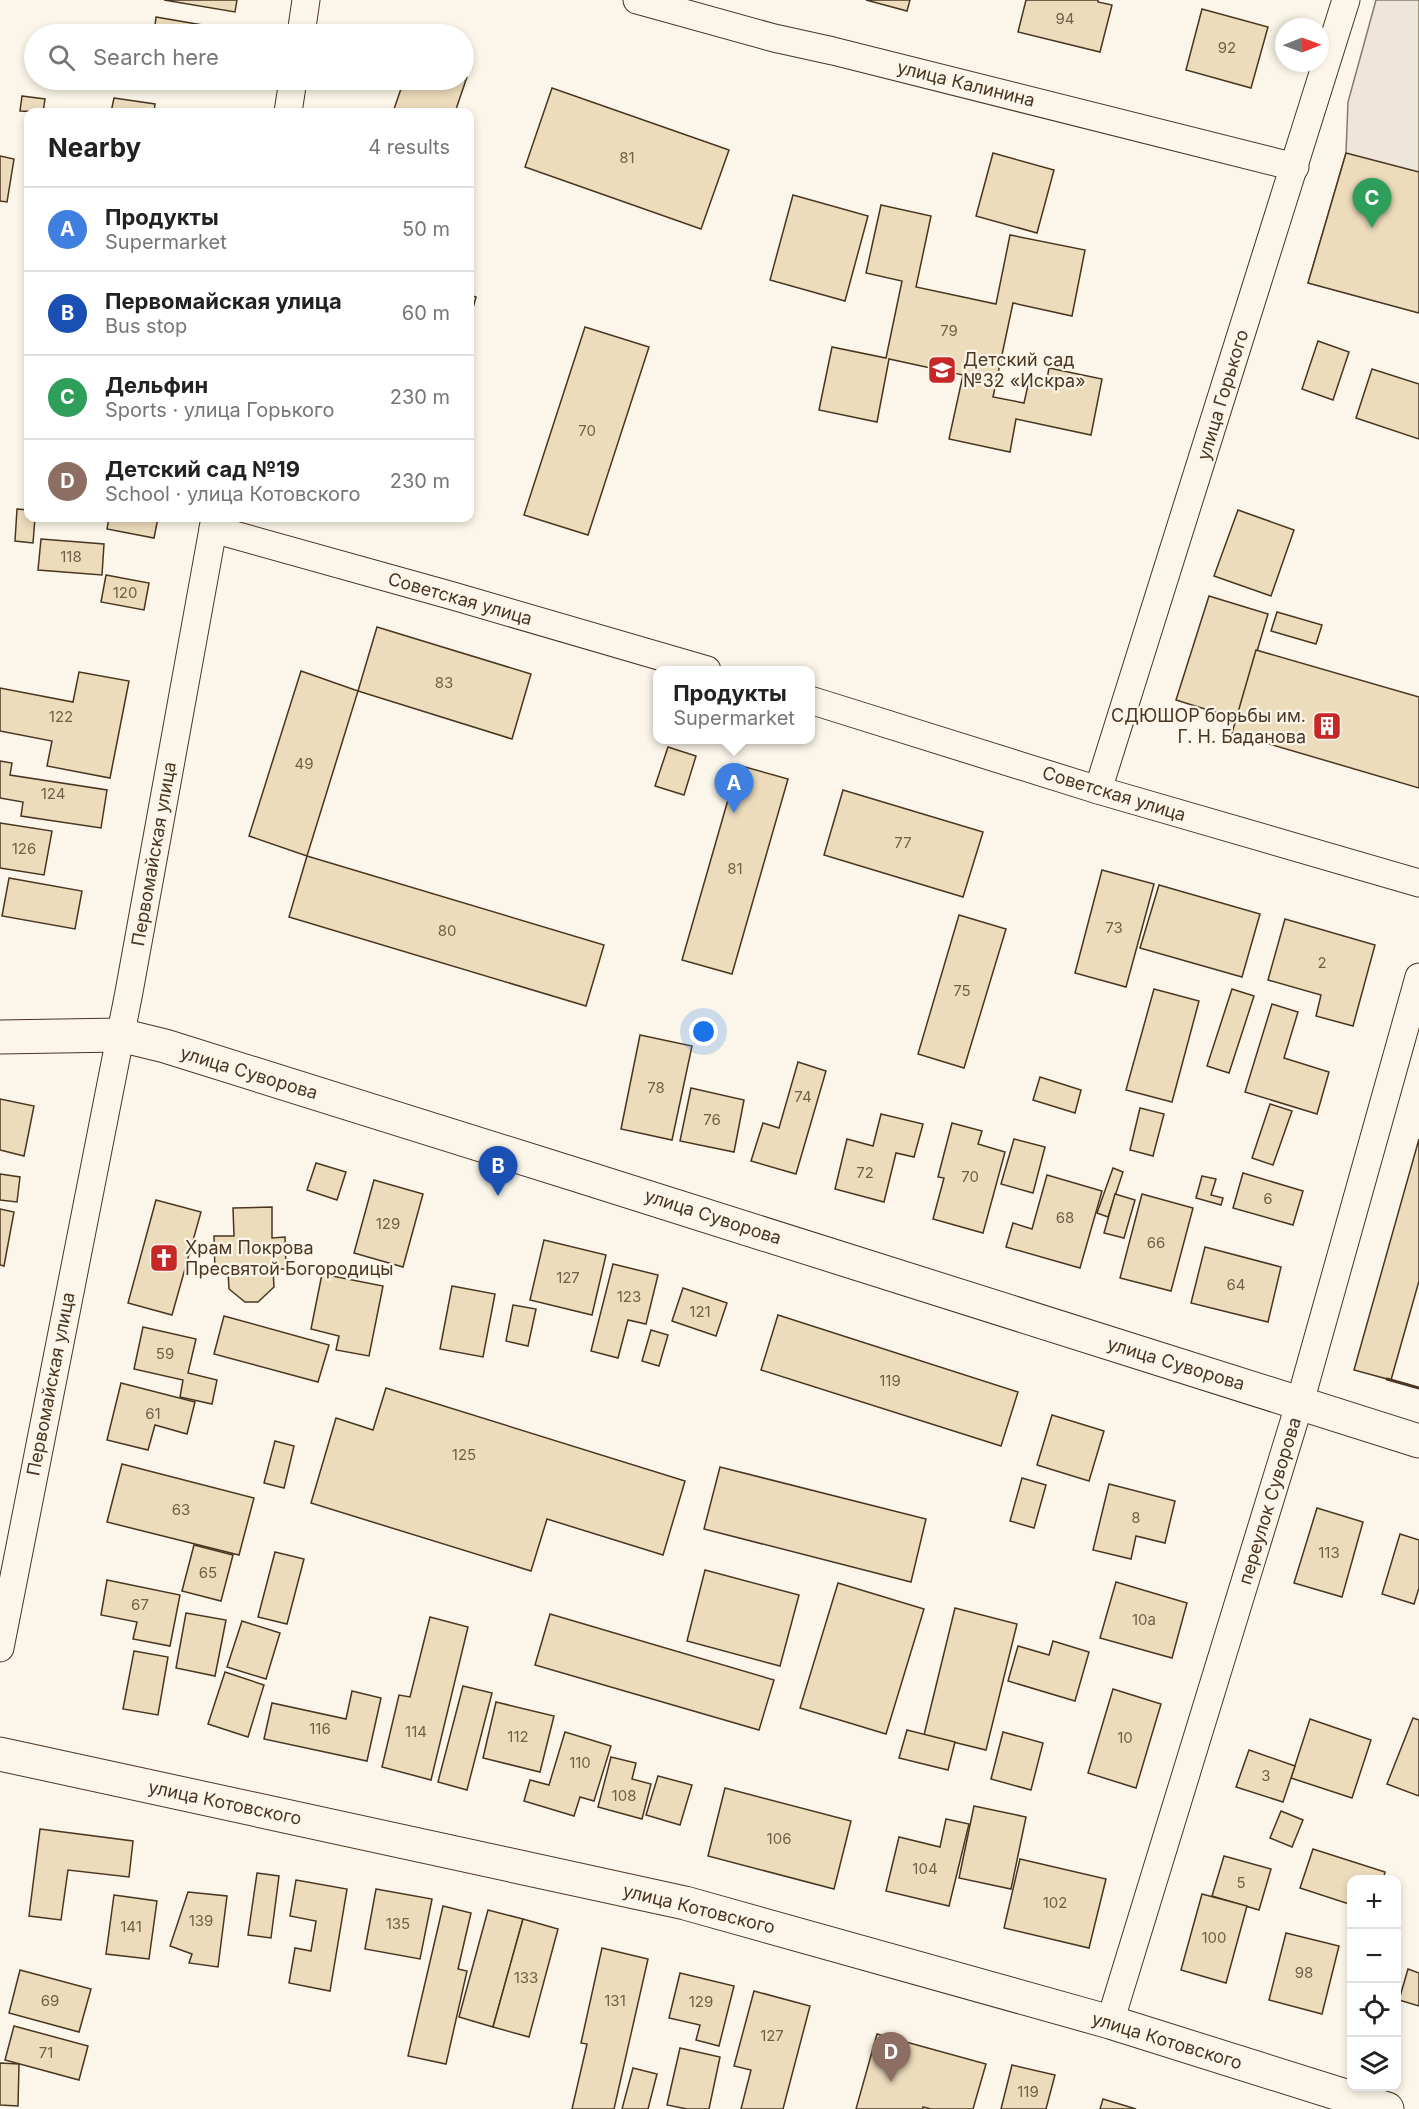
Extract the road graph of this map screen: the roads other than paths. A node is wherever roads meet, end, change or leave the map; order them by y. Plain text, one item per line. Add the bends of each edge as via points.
1 (306, 0) edge
2 (637, 0) edge
3 (1346, 0) edge
4 (302, 24) edge
5 (291, 90) edge
6 (289, 108) edge
7 (1295, 167) junction
8 (214, 524) edge
9 (693, 666) edge
10 (815, 702) edge
11 (1098, 790) junction
12 (1419, 883) edge
13 (1419, 977) edge
14 (120, 1035) junction
15 (0, 1037) edge
16 (1300, 1402) junction
17 (1419, 1441) edge
18 (0, 1648) edge
19 (0, 1754) edge
20 (1110, 2022) junction
21 (1387, 2109) edge

1 - 4 street
2 - 7 street, улица Калинина via 774,38
3 - 7 street, улица Горького
5 - 6 street
7 - 11 street, улица Горького
8 - 9 street, Советская улица
8 - 14 street, Первомайская улица
10 - 11 street, Советская улица
11 - 12 street, Советская улица
13 - 16 street, переулок Суворова
14 - 15 main road, улица Суворова
14 - 16 main road, улица Суворова
14 - 18 street, Первомайская улица
16 - 17 main road, улица Суворова
16 - 20 street, переулок Суворова
19 - 20 main road, улица Котовского via 685,1903
20 - 21 main road, улица Котовского

